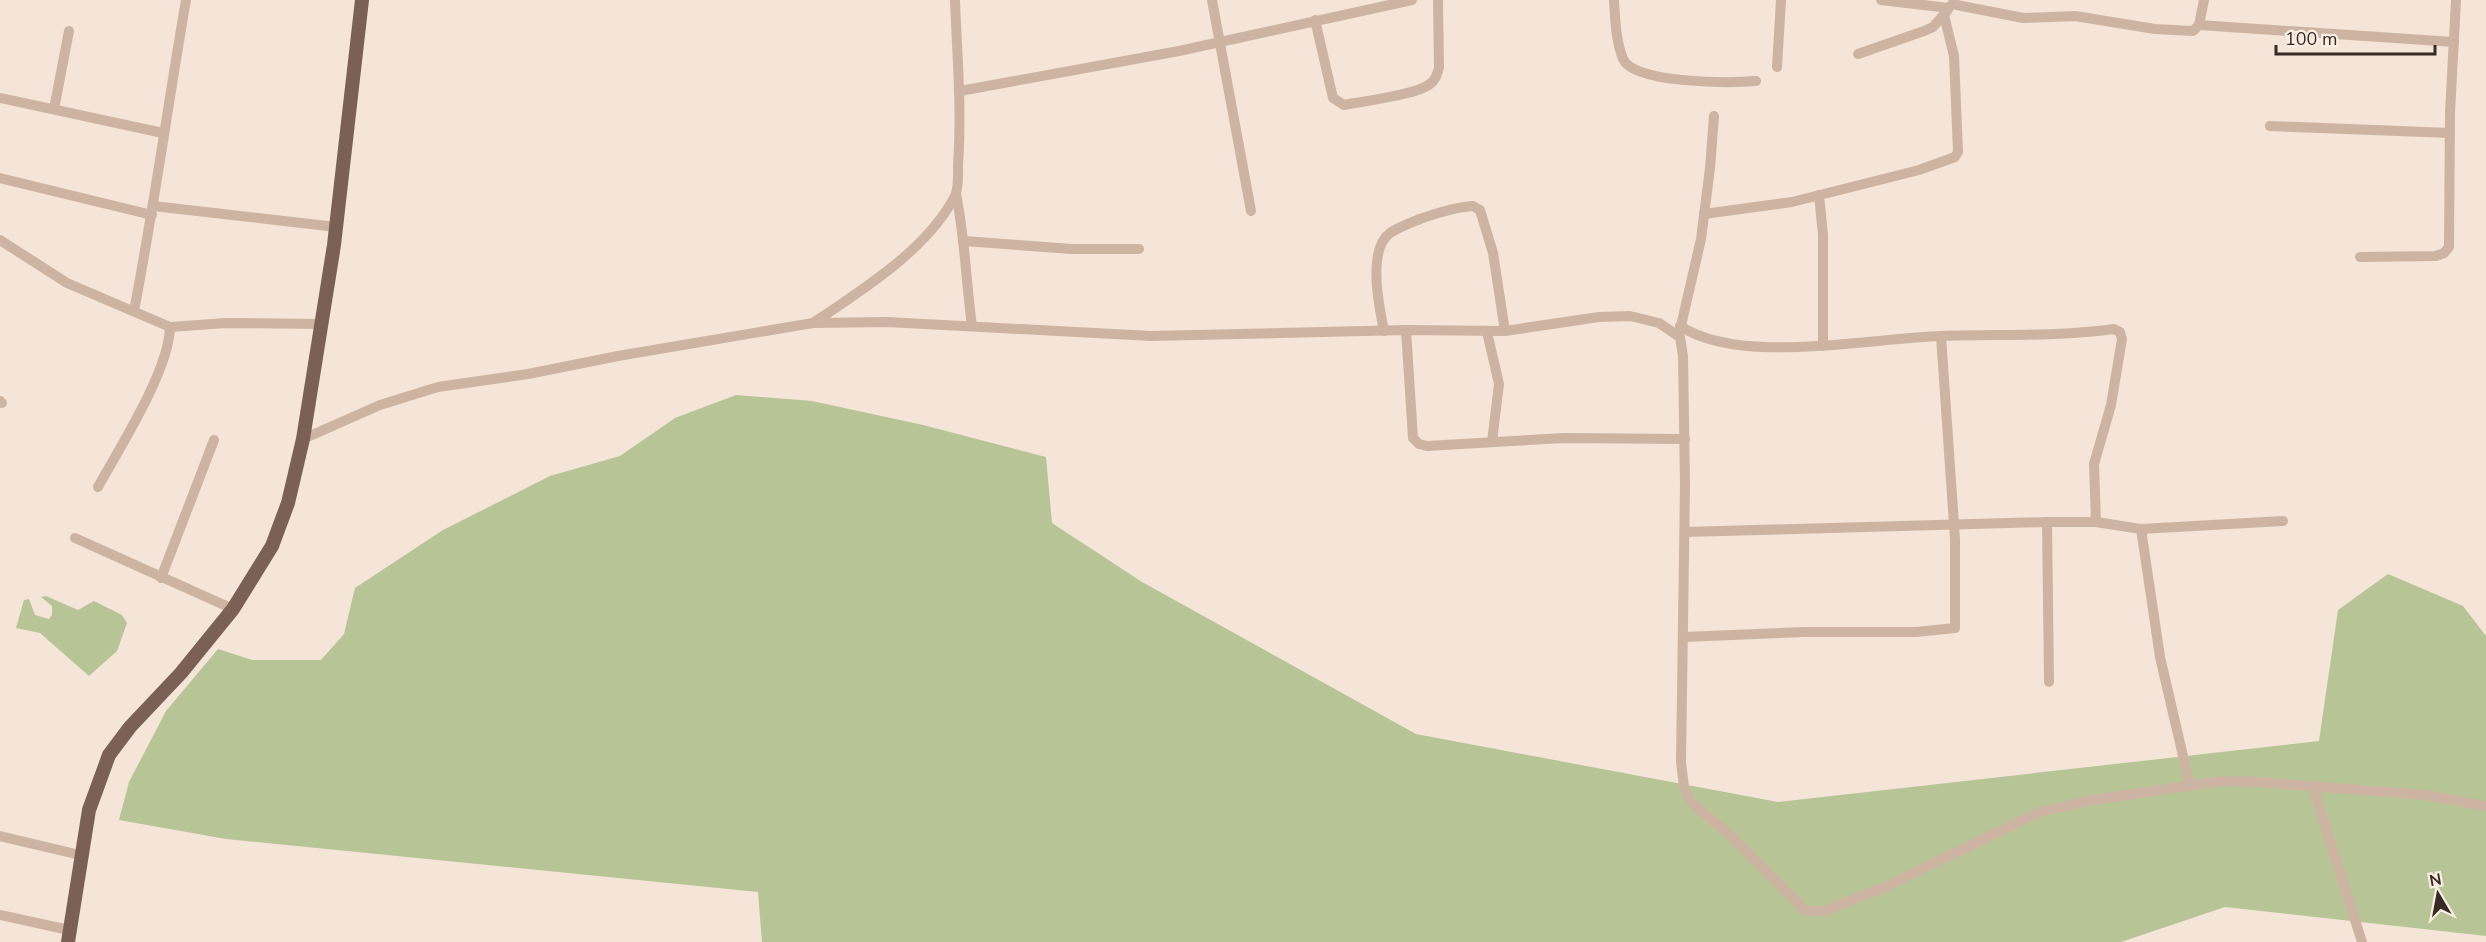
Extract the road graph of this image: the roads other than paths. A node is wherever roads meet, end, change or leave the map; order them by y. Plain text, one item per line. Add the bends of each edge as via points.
1 (186, 0) edge
2 (362, 0) edge
3 (955, 0) edge
4 (1212, 0) edge
5 (1412, 0) edge
6 (1438, 0) edge
7 (1614, 0) edge
8 (1781, 0) edge
9 (1881, 0) edge
10 (2204, 0) edge
11 (2456, 0) edge
12 (1950, 7) edge
13 (1315, 20) junction
14 (2199, 25) junction
15 (69, 31) dead end
16 (2454, 42) junction
17 (1218, 43) junction
18 (1858, 54) dead end
19 (1777, 67) dead end
20 (1756, 81) dead end
21 (960, 91) junction
22 (0, 98) edge
23 (54, 109) junction
24 (1714, 116) dead end
25 (2270, 126) dead end
26 (163, 133) junction
27 (2450, 133) junction
28 (0, 178) edge
29 (956, 194) junction
30 (1819, 195) junction
31 (153, 210) junction
32 (1251, 211) dead end
33 (1704, 214) junction
34 (336, 228) junction
35 (0, 240) edge
36 (964, 241) junction
37 (1139, 249) dead end
38 (2360, 257) dead end
39 (134, 310) junction
40 (813, 323) junction
41 (321, 324) junction
42 (972, 326) junction
43 (170, 327) junction
44 (1406, 330) junction
45 (1384, 331) junction
46 (1505, 331) junction
47 (1680, 331) junction
48 (1487, 332) junction
49 (1941, 336) junction
50 (1823, 346) junction
51 (303, 439) junction
52 (1685, 439) junction
53 (214, 440) dead end
54 (1492, 442) junction
55 (98, 487) dead end
56 (2283, 521) dead end
57 (2047, 522) junction
58 (2096, 522) junction
59 (1954, 525) junction
60 (2141, 529) junction
61 (1685, 532) junction
62 (75, 538) dead end
63 (160, 578) junction
64 (233, 609) junction
65 (1684, 637) junction
66 (2049, 682) dead end
67 (2190, 786) junction
68 (2313, 787) junction
69 (2486, 806) edge
70 (0, 836) edge
71 (80, 855) junction
72 (0, 915) edge
73 (68, 936) edge
74 (2362, 942) edge

1 - 26 street
2 - 34 main road
3 - 21 street
4 - 17 street
5 - 13 street
6 - 13 street via 1436,78 1409,92 1344,105 1333,98
7 - 20 street via 1623,60 1628,66 1662,77 1693,81
8 - 19 street
9 - 12 street
10 - 14 street
11 - 16 street
12 - 14 street via 2023,18 2075,16 2155,29 2193,31
12 - 18 street via 1933,27
12 - 30 street via 1958,152 1955,157
13 - 17 street
14 - 16 street
15 - 23 street
16 - 27 street
17 - 21 street
17 - 32 street
21 - 29 street
22 - 23 street
23 - 26 street
24 - 33 street
25 - 27 street
26 - 31 street
27 - 38 street via 2449,247 2436,256
28 - 31 street
29 - 36 street
29 - 40 street via 932,228 904,257
30 - 33 street
30 - 50 street
31 - 34 street
31 - 39 street
33 - 47 street
34 - 41 main road
35 - 39 street via 67,283
36 - 37 street via 1071,249
36 - 42 street
39 - 43 street
40 - 42 street
40 - 51 street via 438,387 380,405
41 - 43 street
41 - 51 main road
42 - 45 street via 1151,336
43 - 55 street via 169,345 162,362
44 - 45 street
44 - 48 street
44 - 54 street via 1413,438 1427,446
45 - 46 street via 1377,295 1380,245 1389,234 1409,223 1473,206 1480,210 1493,253
46 - 47 street via 1630,315
46 - 48 street
47 - 50 street via 1746,346
47 - 52 street
48 - 54 street via 1499,384
49 - 50 street
49 - 58 street via 2065,334 2114,329 2120,332 2118,372 2093,474
49 - 59 street
51 - 64 main road via 288,503 272,546
52 - 54 street
52 - 61 street
53 - 63 street
56 - 60 street
57 - 58 street
57 - 59 street
57 - 66 street
58 - 60 street
59 - 61 street
59 - 65 street via 1956,625 1952,629
60 - 67 street via 2160,657
61 - 65 street
62 - 63 street
63 - 64 street
64 - 71 main road via 109,755 89,810
65 - 67 street via 1681,762 1686,795 1806,911 1825,911 1887,886 2037,813
67 - 68 street via 2243,781
68 - 69 street via 2426,795
68 - 74 street
70 - 71 street
71 - 73 main road
72 - 73 street

